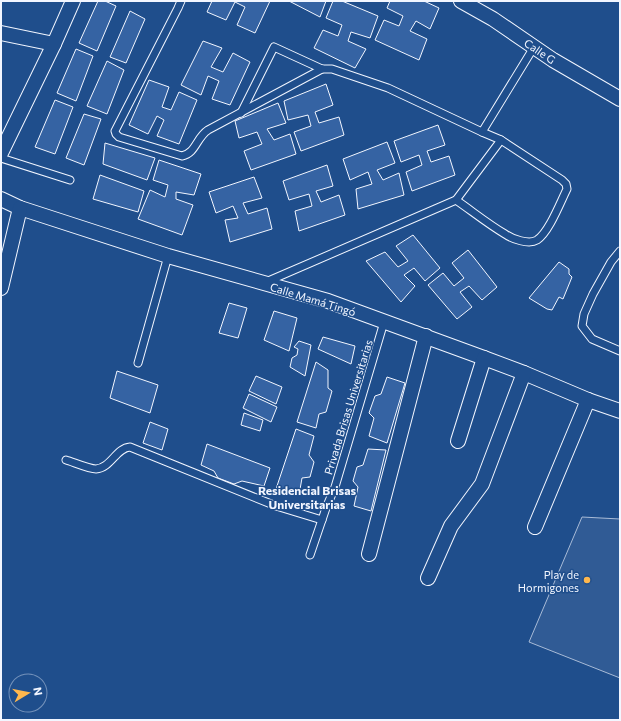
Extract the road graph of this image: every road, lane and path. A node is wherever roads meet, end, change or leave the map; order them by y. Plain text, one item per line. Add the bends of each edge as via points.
1 (73, 1) edge
2 (180, 1) edge
3 (461, 1) edge
4 (1, 33) edge
5 (54, 44) junction
6 (534, 47) junction
7 (322, 69) junction
8 (620, 99) edge
9 (241, 113) junction
10 (482, 132) junction
11 (500, 140) junction
12 (1, 153) edge
13 (1, 158) edge
14 (70, 180) dead end
15 (1, 199) edge
16 (456, 200) junction
17 (20, 208) junction
18 (620, 251) edge
19 (168, 256) junction
20 (262, 283) junction
21 (1, 288) edge
22 (384, 322) junction
23 (426, 336) junction
24 (620, 351) edge
25 (484, 358) junction
26 (138, 363) dead end
27 (524, 373) junction
28 (588, 400) junction
29 (620, 411) edge
30 (458, 442) dead end
31 (66, 460) dead end
32 (322, 520) junction
33 (535, 527) dead end
34 (369, 554) dead end
35 (310, 555) dead end
36 (428, 578) dead end

1 - 5 street
2 - 9 lane via 115,131 116,134 182,156 191,152 203,134
3 - 6 street, Calle G
4 - 5 street
5 - 12 street
6 - 8 street, Calle G
6 - 10 lane
7 - 9 lane
7 - 9 lane via 274,47
7 - 10 lane via 332,69 388,88
10 - 11 lane
11 - 16 lane
11 - 16 lane via 566,184 567,189 546,230 537,240 530,243 522,241 506,235
13 - 14 lane
15 - 17 street, Calle Mamá Tingó
16 - 20 lane
17 - 19 street, Calle Mamá Tingó
17 - 21 street
18 - 24 lane via 593,294 584,314 582,326 592,339
19 - 20 street, Calle Mamá Tingó
19 - 26 lane
20 - 22 street, Calle Mamá Tingó via 328,301
22 - 23 street, Calle Mamá Tingó
22 - 32 lane, Privada Brisas Universitarias via 335,487
23 - 25 street, Calle Mamá Tingó
23 - 34 street
25 - 27 street, Calle Mamá Tingó
25 - 30 street
27 - 28 street, Calle Mamá Tingó
27 - 36 street via 482,484 451,526
28 - 29 street, Calle Mamá Tingó
28 - 33 street
31 - 32 lane via 94,469 100,468 122,450 130,448 276,506
32 - 35 lane, Privada Brisas Universitarias

